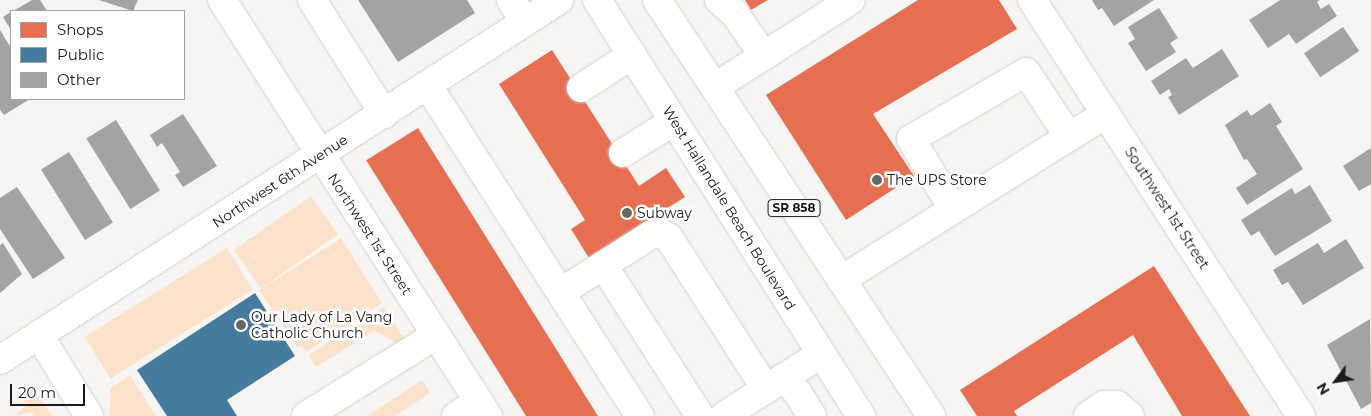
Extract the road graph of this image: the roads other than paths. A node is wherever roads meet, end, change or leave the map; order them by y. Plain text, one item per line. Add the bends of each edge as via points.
1 (222, 0) edge
2 (312, 0) edge
3 (559, 0) edge
4 (597, 0) edge
5 (657, 0) edge
6 (719, 0) edge
7 (851, 0) edge
8 (1032, 0) edge
9 (518, 11) edge
10 (632, 55) junction
11 (764, 56) junction
12 (428, 86) junction
13 (581, 88) dead end
14 (714, 88) junction
15 (384, 114) junction
16 (1106, 114) junction
17 (674, 121) junction
18 (1069, 137) junction
19 (623, 153) dead end
20 (319, 156) junction
21 (953, 209) junction
22 (603, 265) junction
23 (841, 280) junction
24 (561, 292) junction
25 (39, 335) junction
26 (436, 335) junction
27 (821, 354) junction
28 (0, 360) edge
29 (775, 384) junction
30 (483, 409) edge
31 (739, 412) edge
32 (89, 416) edge
33 (306, 416) edge
34 (456, 416) edge
35 (640, 416) edge
36 (700, 416) edge
37 (812, 416) edge
38 (861, 416) edge
39 (931, 416) edge
40 (1088, 416) edge
41 (1130, 416) edge
42 (1301, 416) edge

1 - 20 street, Northwest 1st Street
2 - 15 street
3 - 9 street, Northwest 6th Avenue
4 - 10 street, West Hallandale Beach Boulevard
5 - 14 street, SR 858
6 - 11 street via 735,14
7 - 11 street
8 - 16 street, Southwest 1st Street
9 - 12 street, Northwest 6th Avenue
10 - 13 street
10 - 17 street, West Hallandale Beach Boulevard
11 - 14 street
12 - 15 street, Northwest 6th Avenue
12 - 24 street
14 - 23 street, SR 858
15 - 20 street, Northwest 6th Avenue
16 - 18 street
16 - 42 street, Southwest 1st Street
17 - 19 street
17 - 27 street, West Hallandale Beach Boulevard
18 - 21 street
18 - 21 street via 1026,72 911,139
20 - 25 street, Northwest 6th Avenue
20 - 26 street, Northwest 1st Street
21 - 23 street
22 - 24 street
22 - 29 street via 652,234 661,233 669,238
22 - 36 street
23 - 39 street, SR 858
24 - 35 street
25 - 28 street, Northwest 6th Avenue
25 - 32 street
26 - 30 street, Northwest 1st Street
26 - 33 street
27 - 29 street
27 - 38 street, West Hallandale Beach Boulevard
29 - 31 street
29 - 37 street via 797,392
30 - 34 street
40 - 41 street via 1104,406 1117,405

